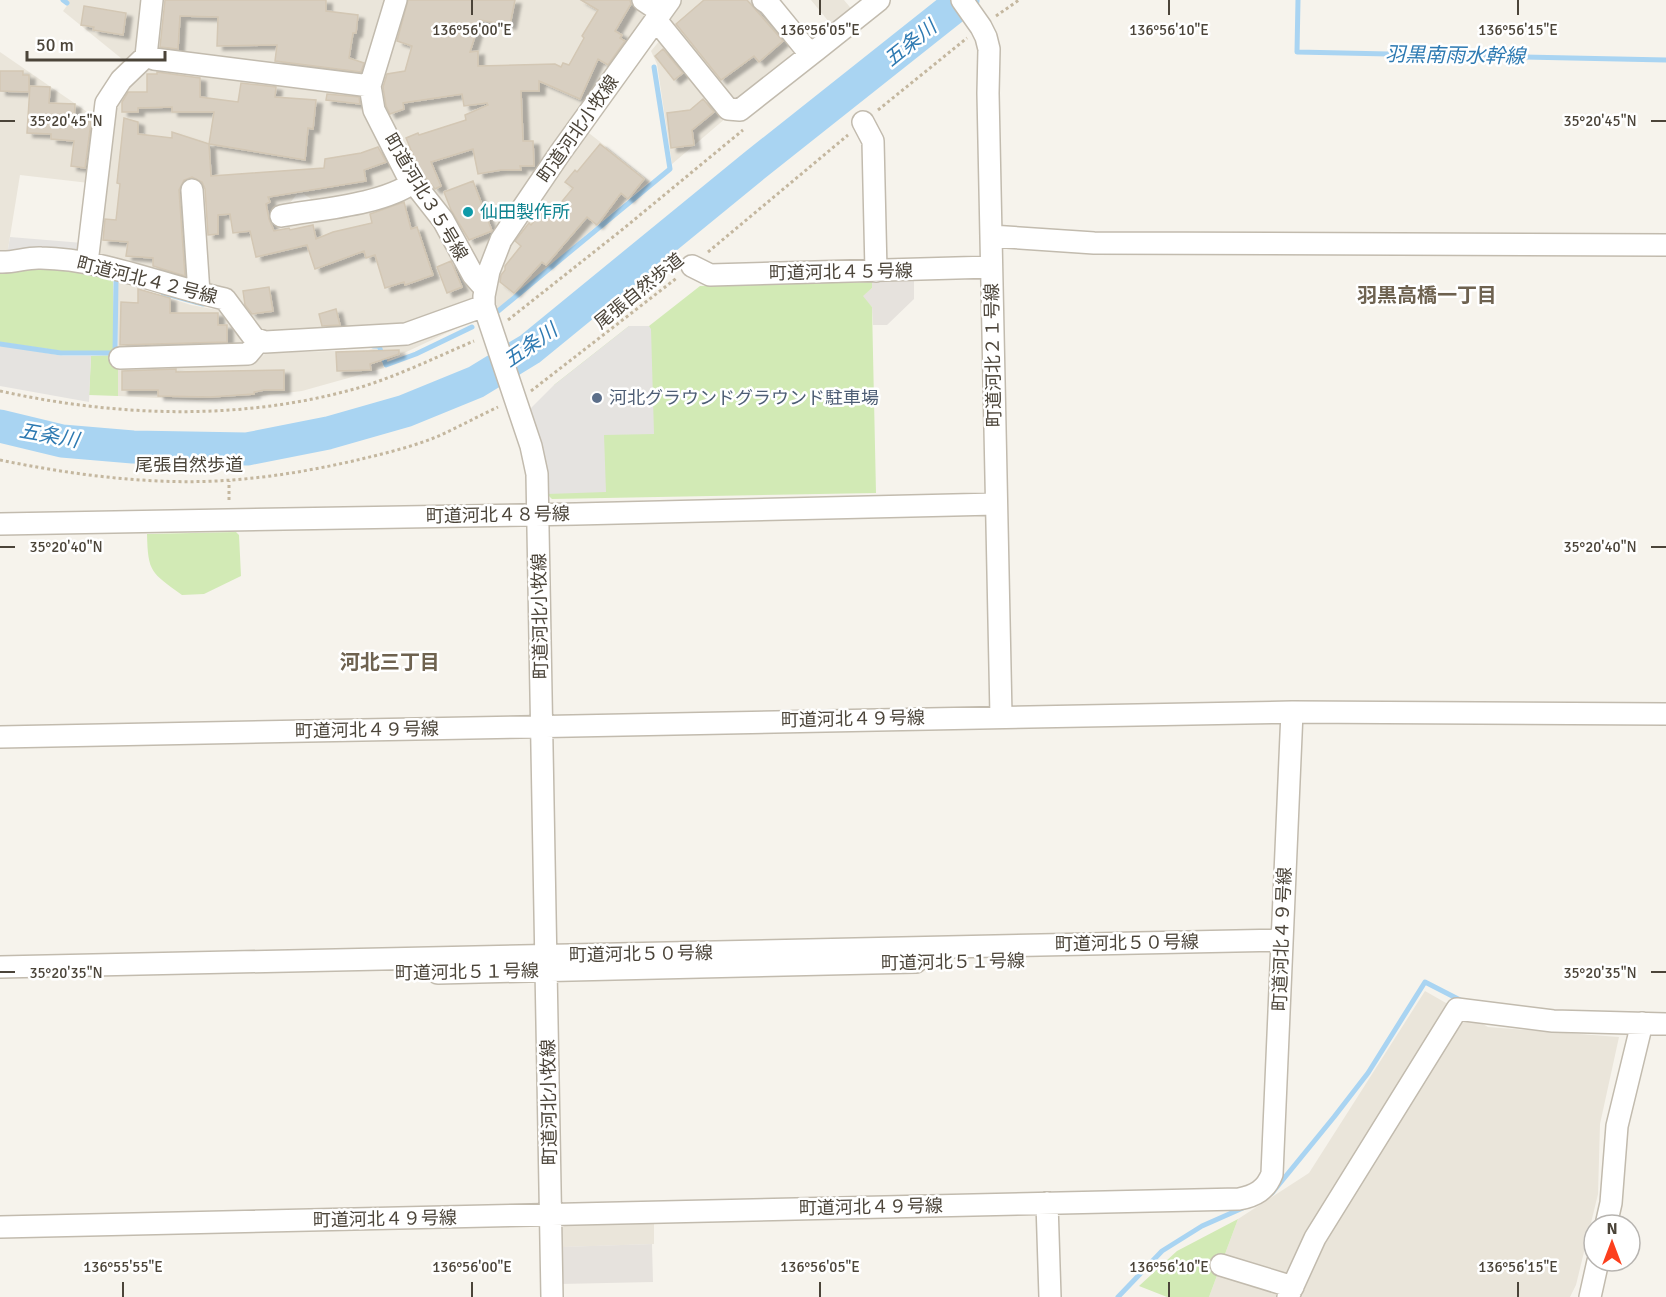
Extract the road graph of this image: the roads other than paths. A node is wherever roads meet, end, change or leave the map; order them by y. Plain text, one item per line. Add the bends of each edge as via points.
1 (152, 0) edge
2 (396, 0) edge
3 (644, 0) edge
4 (763, 0) edge
5 (879, 0) edge
6 (962, 0) edge
7 (662, 11) edge
8 (814, 51) junction
9 (146, 56) junction
10 (370, 86) junction
11 (863, 122) road end
12 (414, 182) junction
13 (192, 190) dead end
14 (280, 216) dead end
15 (991, 236) junction
16 (1666, 245) edge
17 (0, 262) edge
18 (87, 263) junction
19 (692, 266) road end
20 (991, 267) junction
21 (876, 271) junction
22 (199, 293) junction
23 (485, 296) junction
24 (260, 341) junction
25 (120, 358) dead end
26 (996, 504) junction
27 (538, 514) junction
28 (0, 524) edge
29 (1292, 712) junction
30 (1666, 714) edge
31 (1001, 716) junction
32 (542, 726) junction
33 (0, 737) edge
34 (1282, 940) junction
35 (547, 963) junction
36 (0, 967) edge
37 (0, 980) edge
38 (1642, 1023) junction
39 (1666, 1024) edge
40 (1047, 1203) junction
41 (1609, 1213) edge
42 (551, 1215) junction
43 (0, 1227) edge
44 (1221, 1265) dead end
45 (1595, 1273) edge
46 (1291, 1292) edge
47 (552, 1297) edge
48 (1050, 1297) edge
49 (1590, 1297) edge

1 - 9 street
2 - 10 street, 町道河北３５号線
3 - 7 street
4 - 8 street via 805,48
5 - 8 street
6 - 15 street, 町道河北２１号線 via 981,27 989,49
7 - 8 street via 728,109 740,110
7 - 23 street, 町道河北小牧線 via 501,240
9 - 10 street
9 - 18 street via 105,103
10 - 12 street, 町道河北３５号線 via 374,110
11 - 21 street via 873,141
12 - 14 street via 401,192 369,201
12 - 23 street, 町道河北３５号線 via 443,220
13 - 22 street
15 - 16 street via 1094,243
15 - 20 street, 町道河北２１号線
17 - 18 street, 町道河北４２号線 via 40,258
18 - 22 street, 町道河北４２号線
19 - 21 street, 町道河北４５号線 via 710,275
20 - 21 street, 町道河北４５号線
20 - 26 street, 町道河北２１号線
22 - 24 street, 町道河北４２号線 via 225,299
23 - 24 street via 406,334
23 - 27 street, 町道河北小牧線 via 491,330 535,462
24 - 25 street via 248,354
26 - 27 street, 町道河北４８号線
26 - 31 street, 町道河北２１号線
27 - 28 street, 町道河北４８号線
27 - 32 street, 町道河北小牧線
29 - 30 street
29 - 31 street, 町道河北４９号線
29 - 34 street, 町道河北４９号線
31 - 32 street, 町道河北４９号線
32 - 33 street, 町道河北４９号線
32 - 35 street, 町道河北小牧線
34 - 35 street, 町道河北５０号線
34 - 40 street, 町道河北４９号線 via 1272,1174 1262,1191 1239,1199
35 - 36 street, 町道河北５０号線
35 - 37 street, 町道河北５１号線
35 - 42 street, 町道河北小牧線
38 - 39 street
38 - 41 street via 1617,1126
38 - 46 street via 1553,1021 1457,1009 1315,1238
40 - 42 street, 町道河北４９号線
40 - 48 street
42 - 43 street, 町道河北４９号線
42 - 47 street, 町道河北小牧線
44 - 46 street
45 - 49 street

